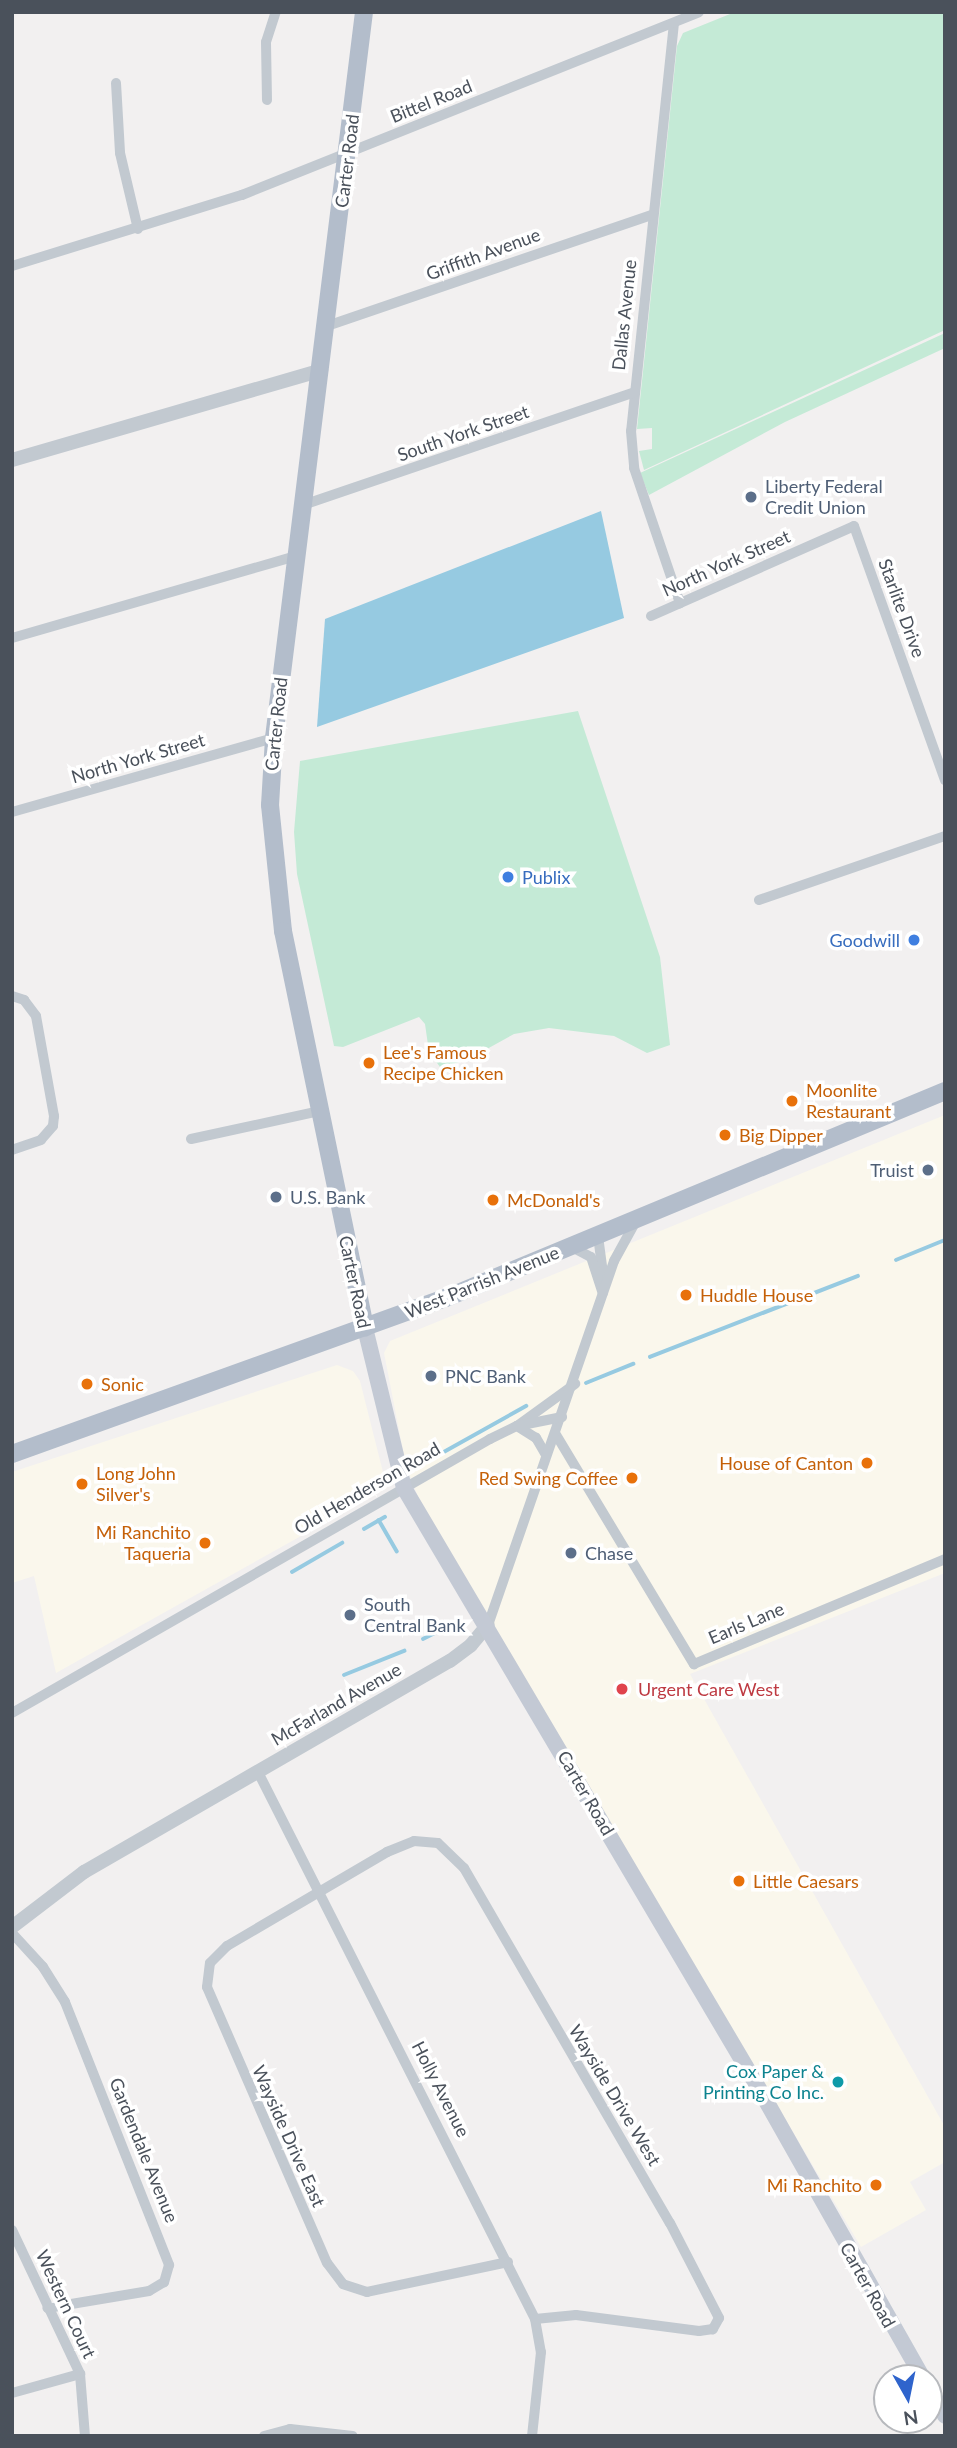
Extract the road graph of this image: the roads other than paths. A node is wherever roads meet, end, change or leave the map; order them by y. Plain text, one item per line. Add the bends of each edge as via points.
1 (276, 12) edge
2 (365, 12) edge
3 (699, 12) edge
4 (674, 23) junction
5 (116, 83) dead end
6 (267, 100) dead end
7 (349, 152) junction
8 (652, 215) junction
9 (138, 229) junction
10 (12, 266) edge
11 (327, 326) junction
12 (321, 370) junction
13 (634, 392) junction
14 (12, 460) edge
15 (303, 505) junction
16 (854, 526) joint
17 (297, 556) junction
18 (680, 603) junction
19 (651, 616) dead end
20 (12, 638) edge
21 (274, 738) junction
22 (945, 780) edge
23 (12, 812) edge
24 (945, 836) edge
25 (759, 900) dead end
26 (12, 996) edge
27 (945, 1091) edge
28 (319, 1111) junction
29 (191, 1139) dead end
30 (12, 1150) edge
31 (638, 1219) junction
32 (598, 1236) junction
33 (572, 1247) junction
34 (603, 1293) junction
35 (365, 1328) junction
36 (575, 1384) junction
37 (562, 1417) junction
38 (517, 1426) junction
39 (555, 1433) junction
40 (12, 1454) edge
41 (547, 1455) junction
42 (404, 1488) junction
43 (945, 1559) edge
44 (488, 1625) junction
45 (12, 1713) edge
46 (258, 1772) junction
47 (321, 1889) junction
48 (12, 1927) edge
49 (12, 1933) edge
50 (12, 2230) edge
51 (508, 2262) junction
52 (47, 2308) junction
53 (535, 2319) junction
54 (915, 2364) edge
55 (80, 2374) junction
56 (12, 2393) edge
57 (85, 2436) edge
58 (264, 2436) edge
59 (353, 2436) edge
60 (532, 2436) edge

1 - 6 street via 267,30
2 - 7 main road, Carter Road
3 - 4 street, Bittel Road
4 - 7 street, Bittel Road
4 - 8 street, Dallas Avenue
5 - 9 street via 120,153
7 - 9 street, Bittel Road
7 - 11 main road, Carter Road
8 - 11 street, Griffith Avenue
8 - 13 street, Dallas Avenue
9 - 10 street, Bittel Road
11 - 12 main road, Carter Road
12 - 14 street
12 - 15 main road, Carter Road
13 - 15 street, South York Street
13 - 18 street, Dallas Avenue via 634,468
15 - 17 main road, Carter Road
16 - 18 street, North York Street
16 - 22 street, Starlite Drive
17 - 20 street
17 - 21 main road, Carter Road
18 - 19 street, North York Street
21 - 23 street, North York Street
21 - 28 main road, Carter Road via 270,815 274,879
24 - 25 street
26 - 30 street via 24,1000 36,1016 53,1126 41,1140
27 - 31 main road, West Parrish Avenue
28 - 29 street
28 - 35 main road, Carter Road
31 - 32 main road, West Parrish Avenue
31 - 34 street via 622,1243
32 - 33 main road, West Parrish Avenue
32 - 34 street via 605,1275
33 - 34 street via 590,1257
33 - 35 main road, West Parrish Avenue
34 - 36 street
35 - 40 main road, West Parrish Avenue
35 - 42 main road, Carter Road
36 - 37 street
36 - 38 street
37 - 38 street, Old Henderson Road
37 - 39 street, McFarland Avenue
38 - 41 street via 536,1438
38 - 42 street, Old Henderson Road
39 - 41 street, McFarland Avenue
39 - 43 street, Earls Lane via 694,1664
41 - 44 street, McFarland Avenue
42 - 44 main road, Carter Road
42 - 45 street, Old Henderson Road
44 - 46 street, McFarland Avenue via 450,1661
44 - 54 main road, Carter Road
46 - 47 street, Holly Avenue
46 - 48 street, McFarland Avenue via 84,1872
47 - 51 street, Holly Avenue
47 - 51 street, Wayside Drive East via 227,1946 206,1974 210,2000 229,2047 327,2263 343,2284 367,2292
47 - 53 street, Wayside Drive West via 414,1841 438,1843 457,1857 683,2245 719,2318 713,2329 699,2331 576,2315
49 - 52 street, Gardendale Avenue via 43,1967 65,2002 169,2265 164,2282 149,2291
50 - 52 street, Western Court
51 - 53 street, Holly Avenue
52 - 55 street, Western Court
53 - 60 street, Holly Avenue via 541,2353
55 - 56 street
55 - 57 street, Western Court
58 - 59 street via 290,2429

